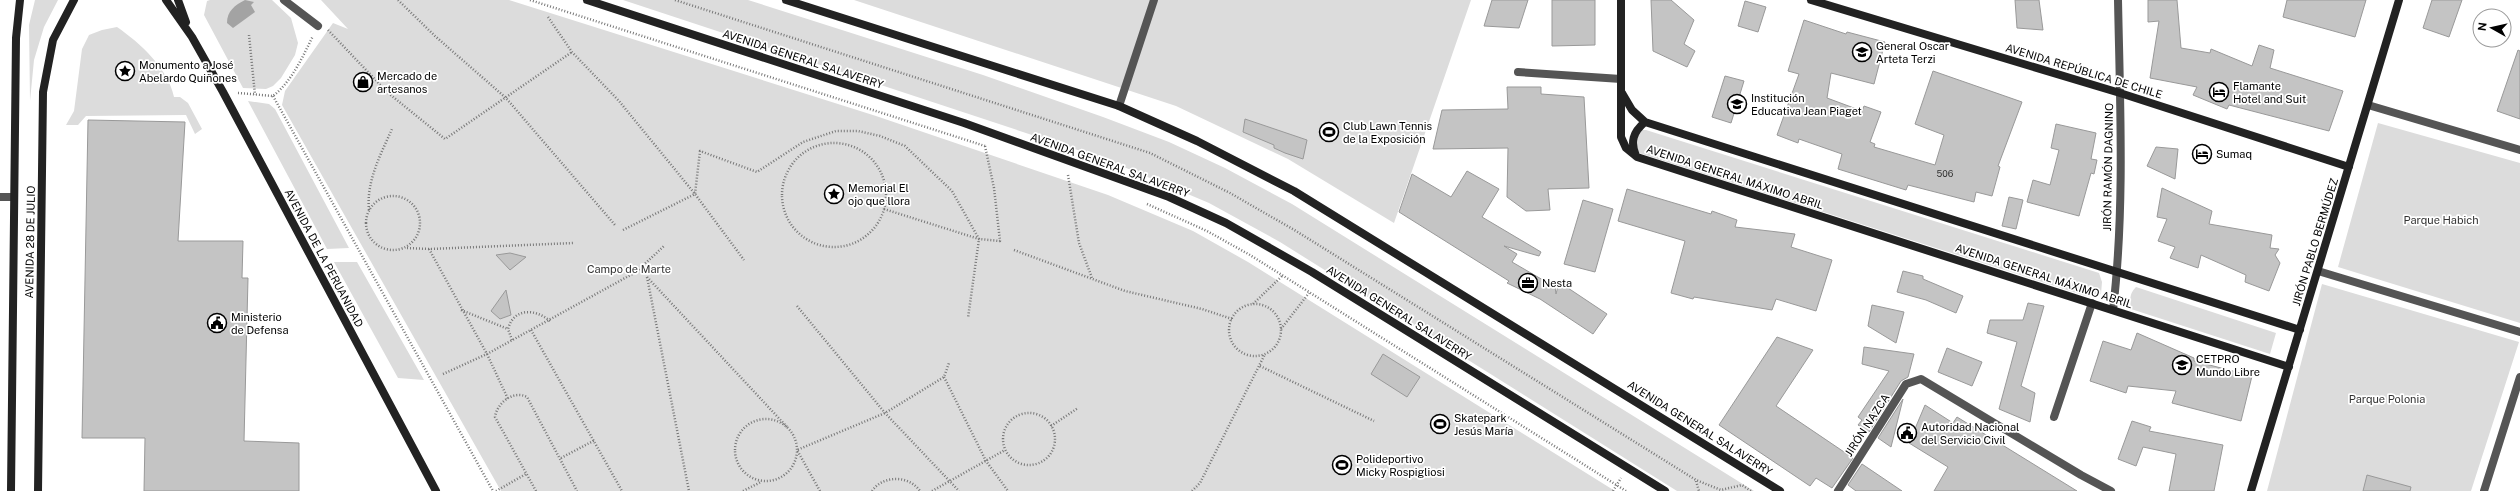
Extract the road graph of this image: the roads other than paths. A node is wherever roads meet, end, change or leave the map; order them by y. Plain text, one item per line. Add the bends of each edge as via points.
1 (20, 0) edge
2 (74, 0) edge
3 (166, 0) edge
4 (178, 0) edge
5 (284, 0) edge
6 (587, 0) edge
7 (786, 0) edge
8 (1154, 0) edge
9 (1621, 0) edge
10 (1811, 0) edge
11 (2118, 0) edge
12 (2399, 0) edge
13 (318, 26) road end
14 (192, 37) junction
15 (1518, 72) dead end
16 (1622, 79) junction
17 (1621, 92) junction
18 (2120, 93) junction
19 (2368, 105) junction
20 (1119, 106) junction
21 (1645, 122) junction
22 (2520, 150) edge
23 (1637, 157) junction
24 (2349, 167) junction
25 (0, 197) edge
26 (14, 197) junction
27 (2318, 271) junction
28 (2118, 272) junction
29 (2092, 303) junction
30 (2114, 310) junction
31 (2300, 330) junction
32 (2520, 332) edge
33 (2289, 367) junction
34 (2520, 377) edge
35 (2054, 417) dead end
36 (11, 491) edge
37 (38, 491) edge
38 (436, 491) edge
39 (1665, 491) edge
40 (1780, 491) edge
41 (1838, 491) edge
42 (2111, 491) edge
43 (2251, 491) edge
44 (2484, 491) edge

1 - 26 street, AVENIDA 28 DE JULIO via 16,38
2 - 37 street, AVENIDA 28 DE JULIO via 53,40 43,92
3 - 14 street, AVENIDA DE LA PERUANIDAD
4 - 14 street, AVENIDA DE LA PERUANIDAD
5 - 13 street
6 - 39 street, AVENIDA GENERAL SALAVERRY via 964,123 1169,197 1226,223 1312,272
7 - 20 street, AVENIDA GENERAL SALAVERRY
8 - 20 street
9 - 16 street, AVENIDA GENERAL MÁXIMO ABRIL
10 - 18 street, AVENIDA REPÚBLICA DE CHILE
11 - 18 street, JIRÓN RAMÓN DAGNINO
12 - 19 street, JIRÓN PABLO BERMÚDEZ
14 - 38 street, AVENIDA DE LA PERUANIDAD
15 - 16 street
16 - 17 street, AVENIDA GENERAL MÁXIMO ABRIL
17 - 21 street via 1632,110
17 - 23 street, AVENIDA GENERAL MÁXIMO ABRIL via 1621,137 1626,148
18 - 24 street, AVENIDA REPÚBLICA DE CHILE
18 - 28 street, JIRÓN RAMÓN DAGNINO
19 - 22 street
19 - 24 street, JIRÓN PABLO BERMÚDEZ
20 - 40 street, AVENIDA GENERAL SALAVERRY via 1197,141 1294,190
21 - 23 street via 1634,134 1633,146
21 - 28 street
23 - 29 street, AVENIDA GENERAL MÁXIMO ABRIL
24 - 27 street, JIRÓN PABLO BERMÚDEZ
25 - 26 street
26 - 36 street, AVENIDA 28 DE JULIO
27 - 31 street, JIRÓN PABLO BERMÚDEZ
27 - 32 street
28 - 30 street, JIRÓN RAMÓN DAGNINO
28 - 31 street
29 - 30 street, AVENIDA GENERAL MÁXIMO ABRIL
29 - 35 street
30 - 33 street, AVENIDA GENERAL MÁXIMO ABRIL
31 - 33 street, JIRÓN PABLO BERMÚDEZ
33 - 43 street, JIRÓN PABLO BERMÚDEZ
34 - 44 street
41 - 42 street, JIRÓN NAZCA via 1906,384 1921,379

